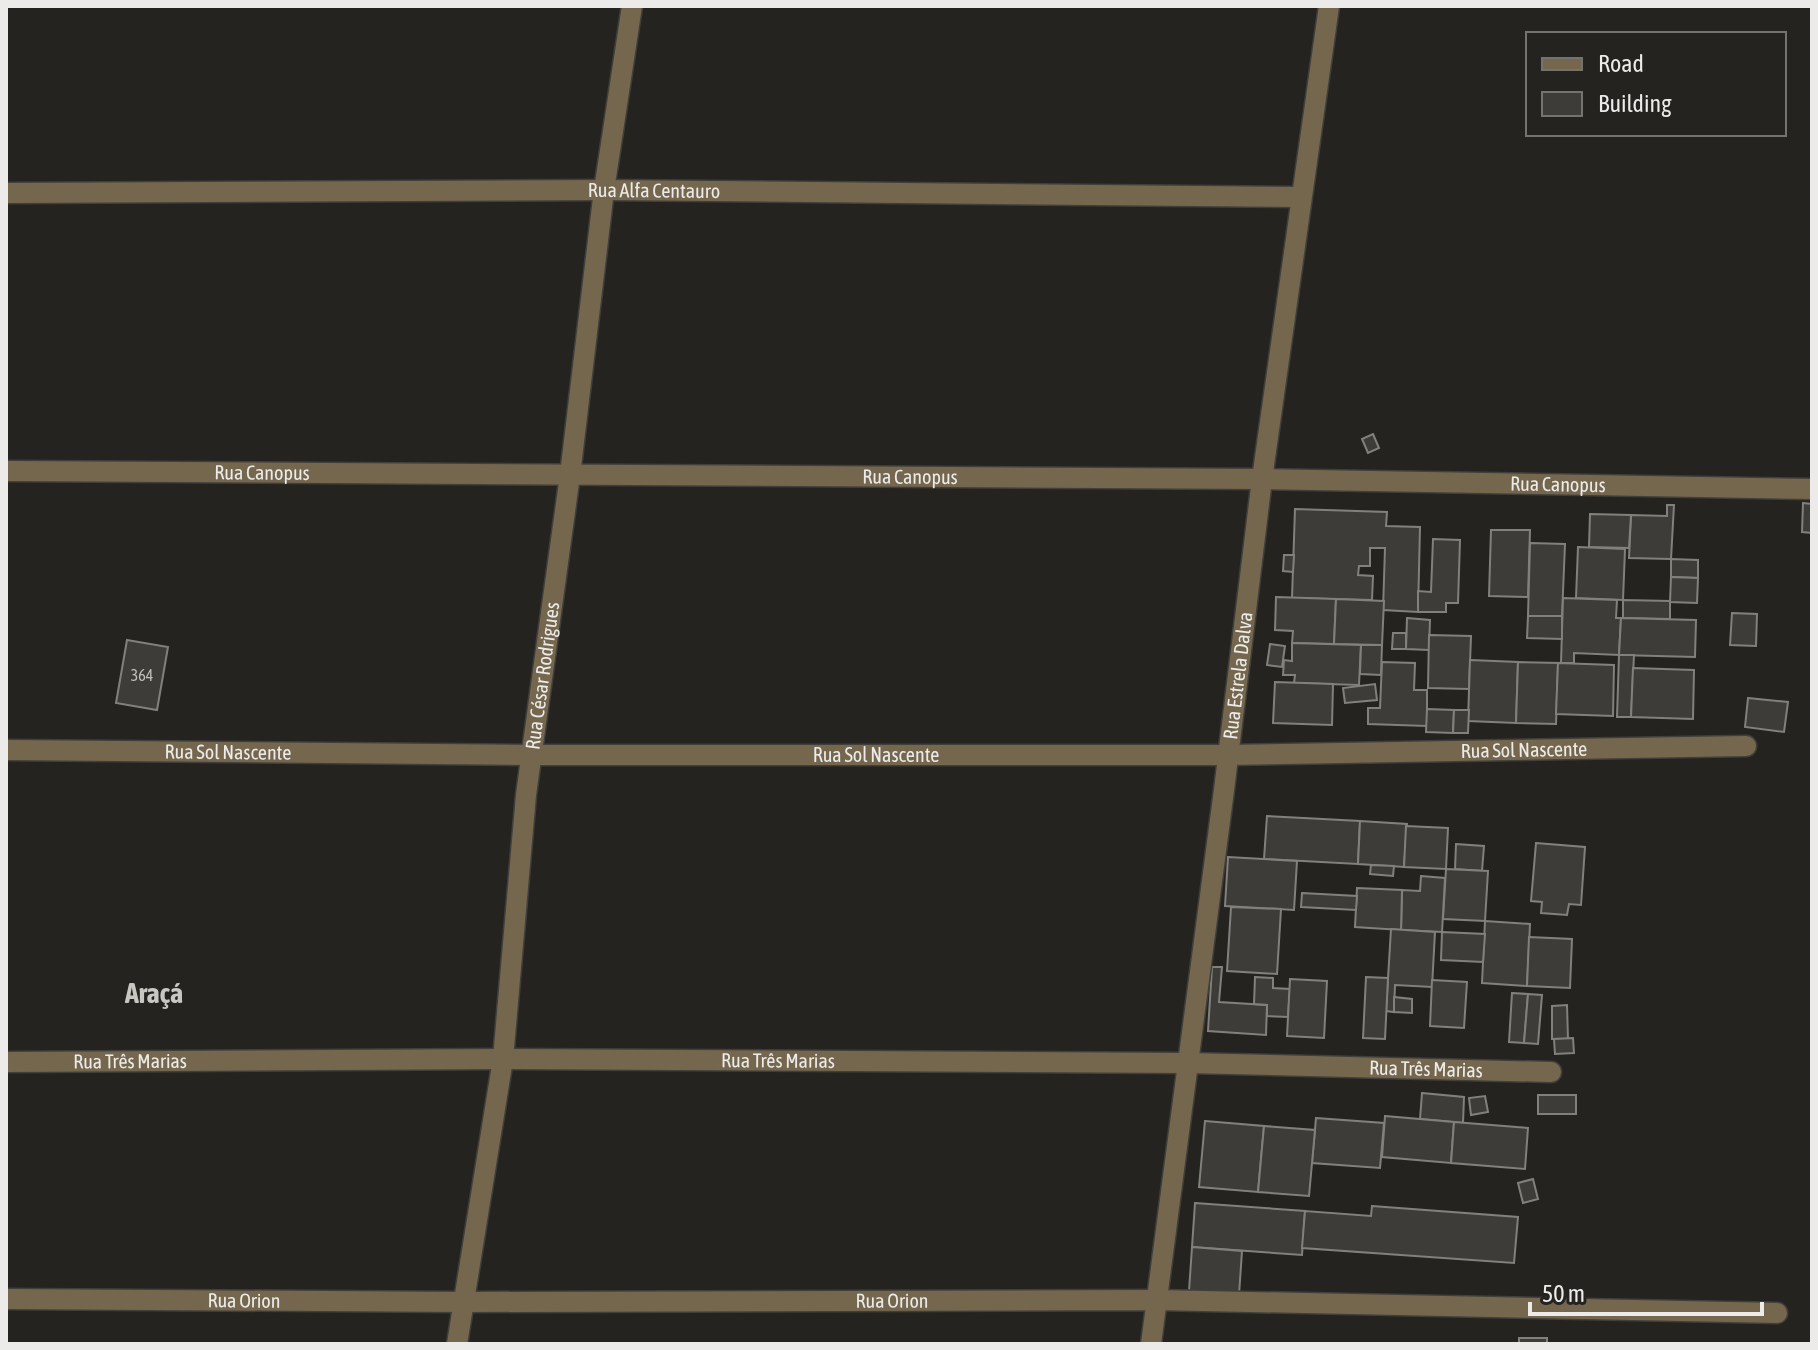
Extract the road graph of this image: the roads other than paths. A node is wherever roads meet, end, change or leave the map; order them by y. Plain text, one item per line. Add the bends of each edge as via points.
1 (632, 6) edge
2 (1329, 6) edge
3 (604, 190) junction
4 (6, 193) edge
5 (1301, 197) junction
6 (6, 471) edge
7 (570, 475) junction
8 (1262, 479) junction
9 (1812, 489) edge
10 (1746, 746) dead end
11 (6, 750) edge
12 (533, 755) junction
13 (1228, 755) junction
14 (503, 1059) junction
15 (6, 1062) edge
16 (1187, 1063) junction
17 (1551, 1072) dead end
18 (6, 1299) edge
19 (1157, 1300) junction
20 (465, 1302) junction
21 (1777, 1313) dead end
22 (457, 1344) edge
23 (1151, 1344) edge

1 - 3 street, Rua César Rodrigues
2 - 5 street, Rua Estrela Dalva
3 - 4 street, Rua Alfa Centauro
3 - 5 street, Rua Alfa Centauro
3 - 7 street, Rua César Rodrigues
5 - 8 street, Rua Estrela Dalva
6 - 7 street, Rua Canopus
7 - 8 street, Rua Canopus
7 - 12 street, Rua César Rodrigues
8 - 9 street, Rua Canopus
8 - 13 street, Rua Estrela Dalva
10 - 13 street, Rua Sol Nascente
11 - 12 street, Rua Sol Nascente
12 - 13 street, Rua Sol Nascente
12 - 14 street, Rua César Rodrigues
13 - 16 street, Rua Estrela Dalva
14 - 15 street, Rua Três Marias
14 - 16 street, Rua Três Marias
14 - 20 street, Rua César Rodrigues
16 - 17 street, Rua Três Marias
16 - 19 street, Rua Estrela Dalva
18 - 20 street, Rua Orion
19 - 20 street, Rua Orion
19 - 21 street, Rua Orion
19 - 23 street, Rua Estrela Dalva
20 - 22 street, Rua César Rodrigues

